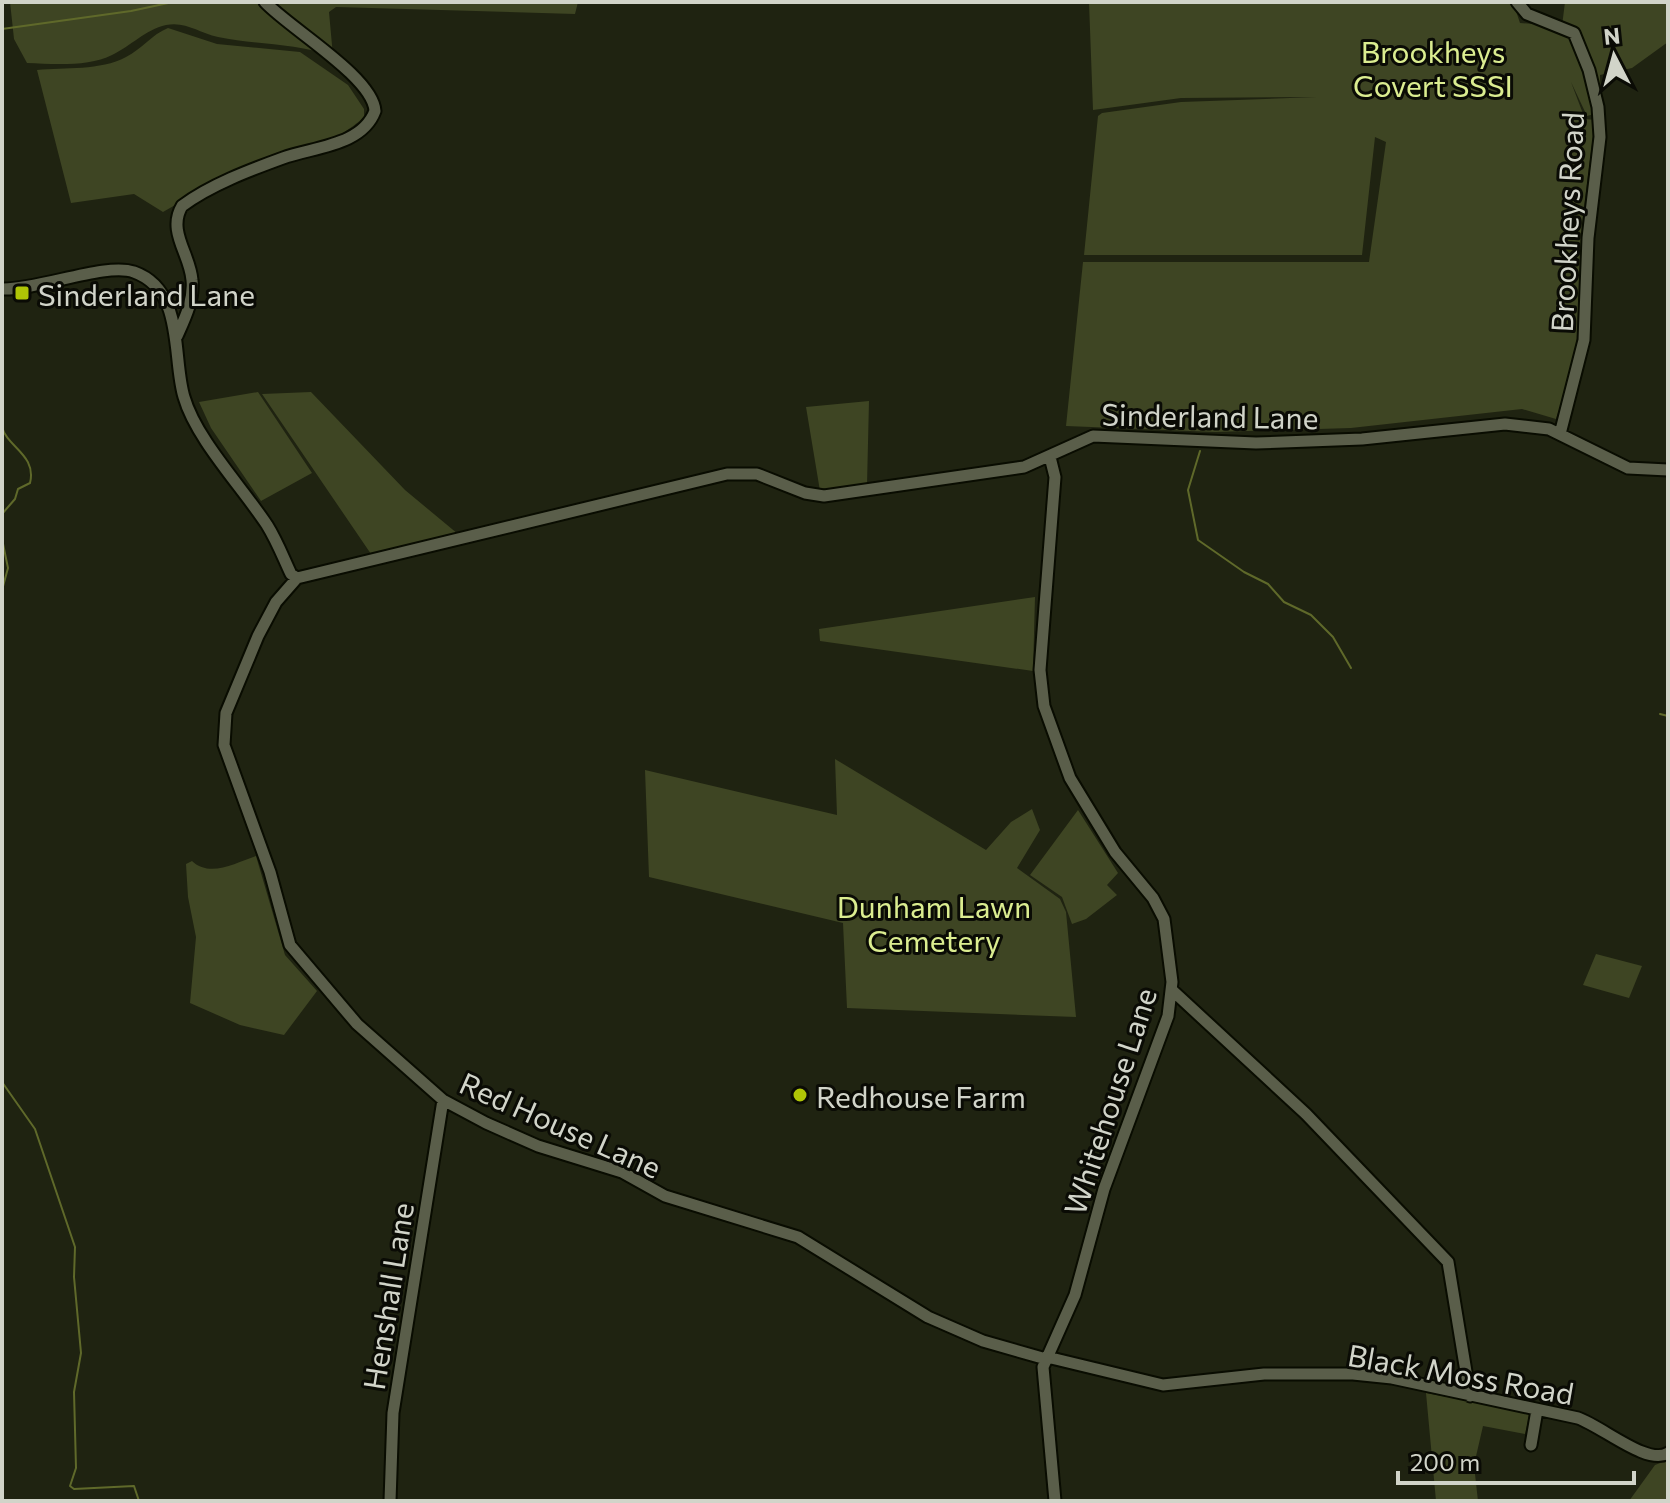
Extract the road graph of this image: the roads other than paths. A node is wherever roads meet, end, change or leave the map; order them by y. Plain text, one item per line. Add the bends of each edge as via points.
1 (265, 2) edge
2 (1517, 2) edge
3 (2, 289) edge
4 (177, 336) junction
5 (1560, 434) junction
6 (1050, 457) junction
7 (1668, 470) edge
8 (297, 578) junction
9 (1173, 991) junction
10 (443, 1100) junction
11 (1046, 1358) junction
12 (1470, 1396) junction
13 (1537, 1410) junction
14 (1531, 1445) dead end
15 (1668, 1453) edge
16 (390, 1501) edge
17 (1055, 1501) edge

1 - 4 street via 354,77 372,98 375,111 337,143 283,158 182,206 176,231 193,288
2 - 5 street, Brookheys Road via 1527,14 1574,33 1589,70 1600,123 1584,340
3 - 4 street via 43,286 105,271 134,272 161,296
4 - 8 street via 185,400
5 - 6 street, Sinderland Lane via 1505,424 1362,439 1256,443 1102,436 1079,440
5 - 7 street, Sinderland Lane via 1612,463
6 - 8 street, Sinderland Lane via 1004,470 824,496 757,474 727,474
6 - 9 street, Whitehouse Lane via 1055,477 1040,670 1044,706 1070,778 1164,919
8 - 10 street, Red House Lane via 270,612 230,702 223,729 227,757 270,872 290,945 357,1024
9 - 11 street, Whitehouse Lane via 1104,1189 1075,1295
9 - 12 street via 1306,1114 1448,1262
10 - 11 street, Red House Lane via 538,1146 600,1164 665,1196 798,1237 928,1317 983,1341
10 - 16 street, Henshall Lane via 393,1413
11 - 12 street, Black Moss Road via 1163,1385 1264,1374 1353,1374
11 - 17 street via 1041,1379
12 - 13 street, Black Moss Road
13 - 14 street
13 - 15 street, Black Moss Road via 1601,1426 1648,1457

